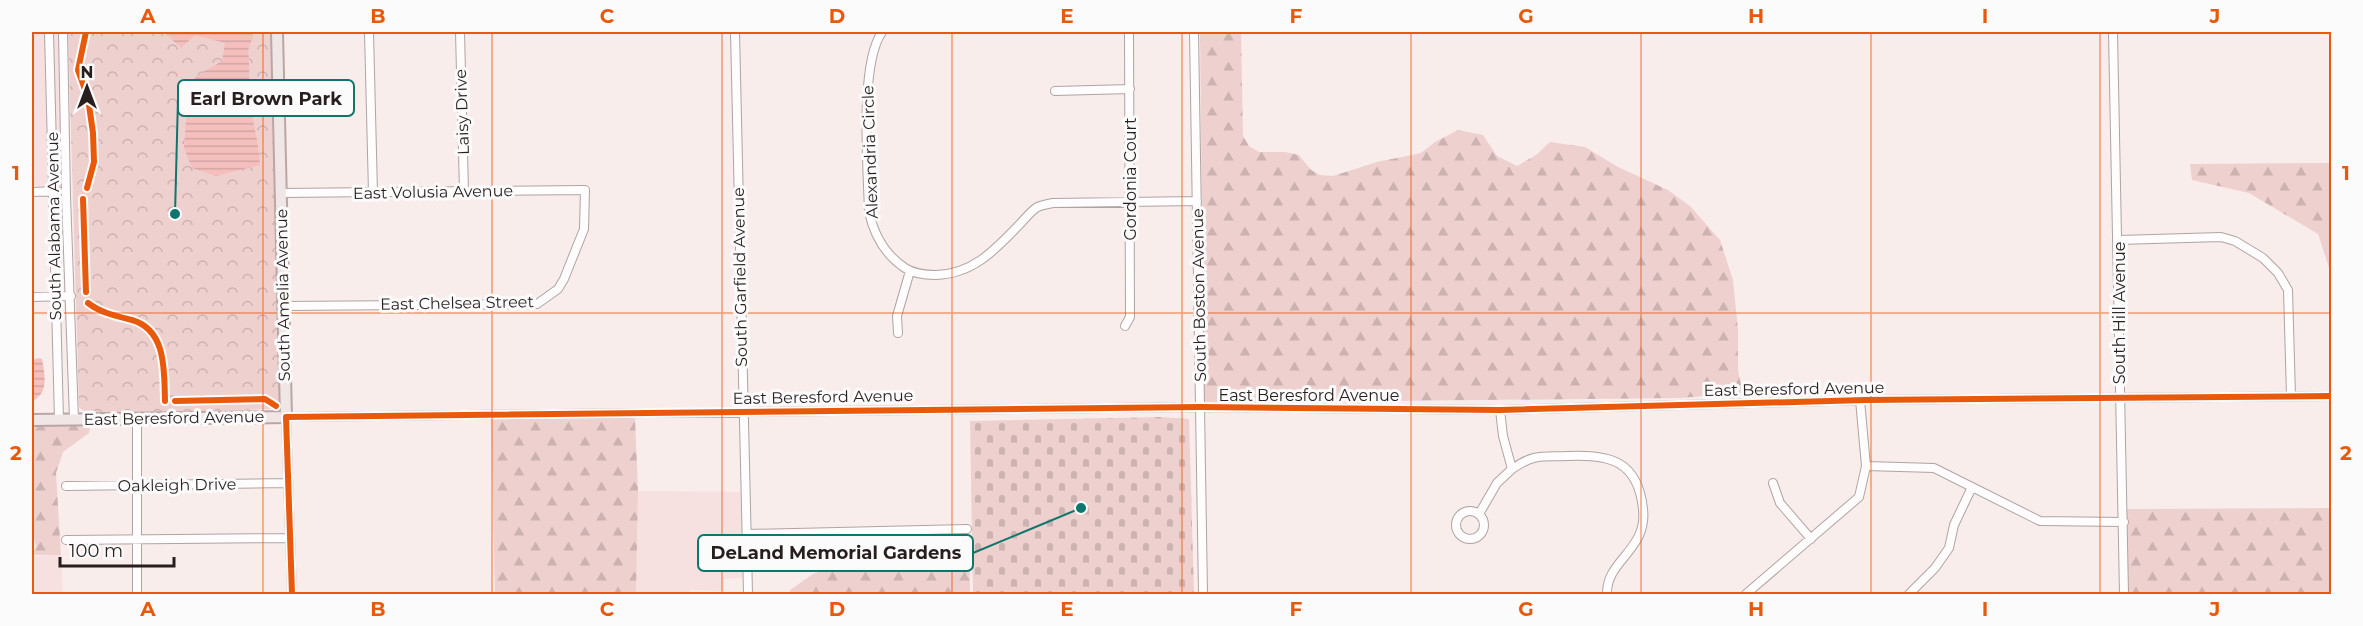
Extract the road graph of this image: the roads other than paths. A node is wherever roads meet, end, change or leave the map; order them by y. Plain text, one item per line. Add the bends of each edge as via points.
1 (49, 32) edge
2 (63, 32) edge
3 (277, 32) edge
4 (369, 32) edge
5 (460, 32) edge
6 (735, 32) edge
7 (882, 32) edge
8 (1130, 32) edge
9 (1194, 32) edge
10 (2113, 32) edge
11 (1130, 89) junction
12 (1055, 91) dead end
13 (585, 190) joint
14 (54, 191) junction
15 (66, 191) junction
16 (32, 192) edge
17 (464, 192) junction
18 (280, 193) junction
19 (373, 193) junction
20 (1131, 201) junction
21 (1197, 201) junction
22 (2119, 240) junction
23 (910, 271) junction
24 (71, 296) junction
25 (32, 297) edge
26 (56, 297) junction
27 (283, 306) junction
28 (1125, 326) dead end
29 (897, 333) dead end
30 (2291, 396) junction
31 (2331, 396) edge
32 (2119, 398) junction
33 (1860, 400) junction
34 (1200, 407) junction
35 (1500, 410) junction
36 (743, 412) junction
37 (286, 417) junction
38 (137, 418) junction
39 (74, 419) junction
40 (32, 420) edge
41 (59, 420) junction
42 (1866, 466) junction
43 (1512, 468) junction
44 (288, 483) junction
45 (1773, 483) dead end
46 (137, 485) junction
47 (66, 486) dead end
48 (1972, 487) junction
49 (1479, 514) dead end
50 (2124, 522) junction
51 (967, 529) dead end
52 (747, 534) junction
53 (290, 538) junction
54 (1811, 538) junction
55 (137, 539) junction
56 (66, 540) dead end
57 (137, 594) edge
58 (292, 594) edge
59 (748, 594) edge
60 (1203, 594) edge
61 (1607, 594) edge
62 (1746, 594) edge
63 (1909, 594) edge
64 (2124, 594) edge

1 - 14 street, South Alabama Avenue
2 - 15 street, South Alabama Avenue
3 - 18 main road, South Amelia Avenue
4 - 19 street
5 - 17 street, Laisy Drive
6 - 36 street, South Garfield Avenue
7 - 23 street, Alexandria Circle via 867,83 869,212 881,245 893,260
8 - 11 street, Gordonia Court
9 - 21 street, South Boston Avenue
10 - 22 street, South Hill Avenue
11 - 12 street
11 - 20 street, Gordonia Court
13 - 17 street, East Volusia Avenue
13 - 27 street, East Chelsea Street via 584,229 564,279 558,289 537,304
14 - 15 street
14 - 16 street
14 - 26 street, South Alabama Avenue
15 - 24 street, South Alabama Avenue
17 - 19 street, East Volusia Avenue
18 - 19 street, East Volusia Avenue
18 - 27 main road, South Amelia Avenue
20 - 21 street
20 - 23 street via 1036,207 969,269 946,275
20 - 28 street, Gordonia Court via 1130,317
21 - 34 street, South Boston Avenue
22 - 30 street via 2222,237 2263,258 2288,290
22 - 32 street, South Hill Avenue
23 - 29 street via 897,316
24 - 26 street
24 - 39 street, South Alabama Avenue
25 - 26 street
26 - 41 street, South Alabama Avenue
27 - 37 main road, South Amelia Avenue
30 - 31 street, East Beresford Avenue
30 - 32 street, East Beresford Avenue
32 - 33 street, East Beresford Avenue
32 - 50 street, South Hill Avenue
33 - 35 street, East Beresford Avenue
33 - 42 street
34 - 35 street, East Beresford Avenue
34 - 36 street, East Beresford Avenue
34 - 60 street, South Boston Avenue
35 - 43 street
36 - 37 street, East Beresford Avenue
36 - 52 street, South Garfield Avenue
37 - 38 main road, East Beresford Avenue
37 - 44 street, South Amelia Avenue
38 - 39 main road, East Beresford Avenue
38 - 46 street
39 - 41 main road, East Beresford Avenue
40 - 41 main road, East Beresford Avenue
42 - 48 street via 1934,468
42 - 54 street via 1859,497
43 - 49 street via 1497,483
43 - 61 street via 1541,456 1588,454 1614,461 1630,471 1640,491 1643,525 1638,543 1608,580
44 - 46 street, Oakleigh Drive
44 - 53 street, South Amelia Avenue
45 - 54 street via 1780,503
46 - 47 street, Oakleigh Drive
46 - 55 street
48 - 50 street via 2040,521
48 - 63 street via 1954,525 1949,548
50 - 64 street, South Hill Avenue
51 - 52 street
52 - 59 street, South Garfield Avenue
53 - 55 street
53 - 58 street, South Amelia Avenue
54 - 62 street
55 - 56 street
55 - 57 street

